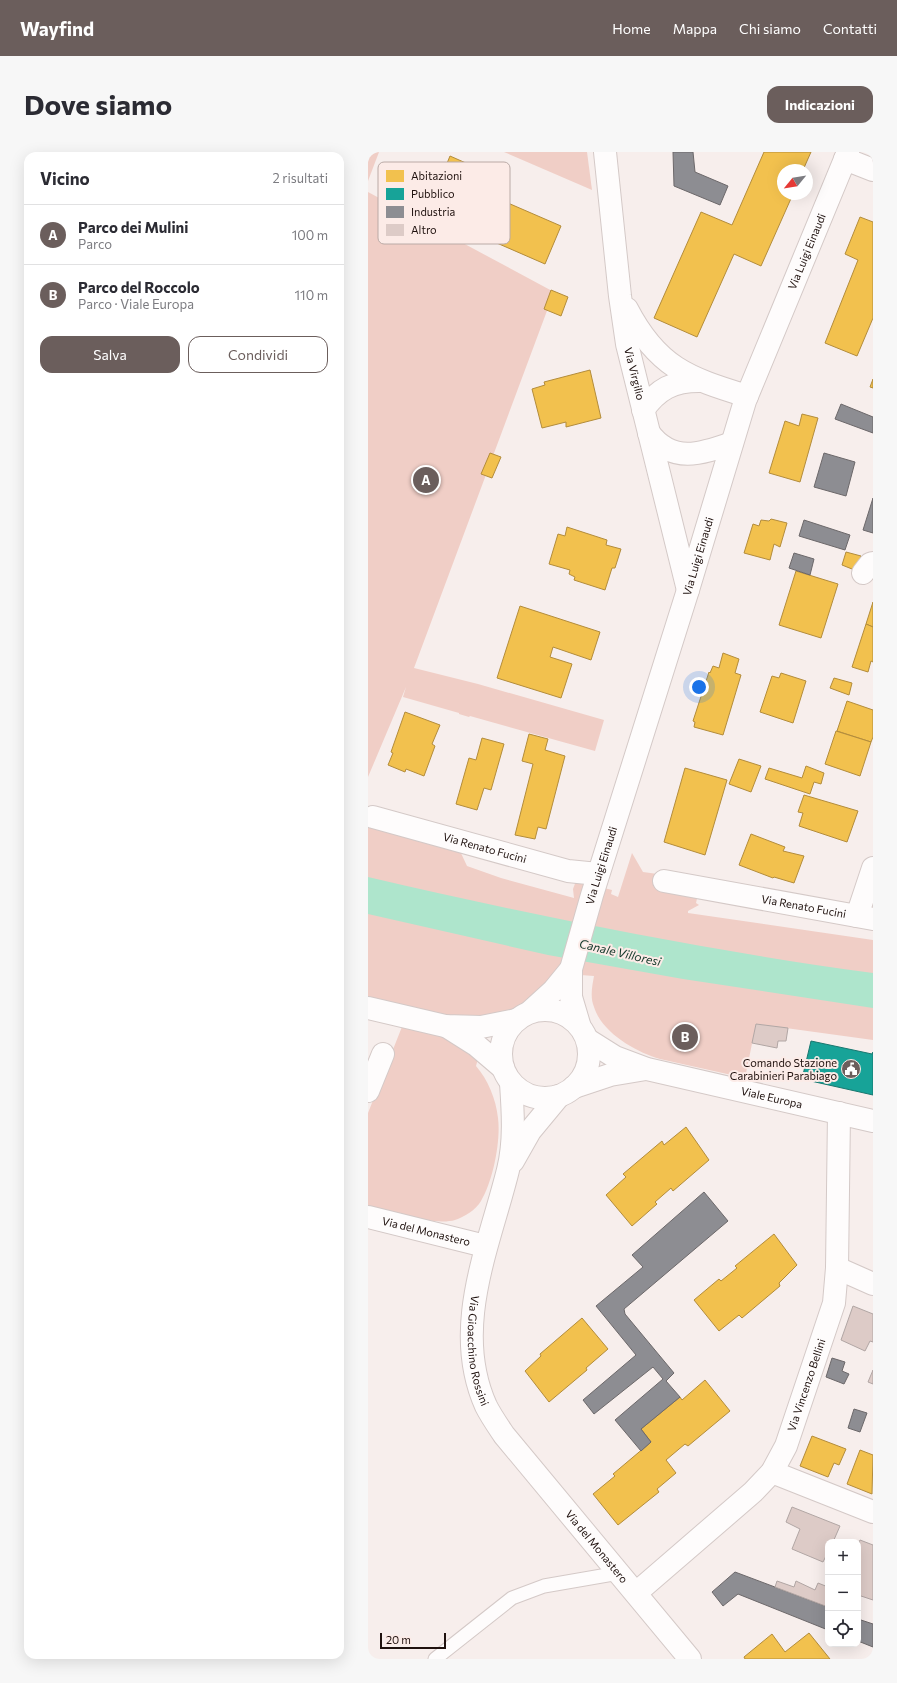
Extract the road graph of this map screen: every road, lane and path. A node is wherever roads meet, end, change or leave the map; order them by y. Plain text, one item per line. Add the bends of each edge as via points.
1 (605, 152) edge
2 (846, 155) edge
3 (873, 170) edge
4 (620, 296) junction
5 (699, 381) junction
6 (747, 396) junction
7 (643, 410) junction
8 (649, 433) junction
9 (732, 443) junction
10 (688, 590) junction
11 (373, 817) dead end
12 (873, 868) edge
13 (598, 874) junction
14 (664, 881) dead end
15 (865, 917) edge
16 (571, 968) junction
17 (368, 1008) edge
18 (524, 1015) junction
19 (446, 1026) junction
20 (583, 1032) junction
21 (383, 1054) dead end
22 (647, 1069) junction
23 (507, 1075) junction
24 (368, 1092) edge
25 (567, 1092) junction
26 (839, 1113) junction
27 (873, 1121) edge
28 (508, 1169) junction
29 (368, 1217) edge
30 (485, 1246) junction
31 (838, 1268) junction
32 (873, 1284) edge
33 (504, 1435) joint
34 (772, 1472) junction
35 (873, 1512) edge
36 (619, 1573) junction
37 (636, 1594) junction
38 (435, 1659) edge
39 (690, 1659) edge

1 - 4 street, Via Virgilio
2 - 3 street
2 - 6 street, Via Luigi Einaudi
4 - 5 street via 652,348 683,373
4 - 7 street, Via Virgilio via 629,351
5 - 6 street
5 - 7 street via 684,380 665,388
6 - 9 street, Via Luigi Einaudi
7 - 8 street, Via Virgilio
8 - 9 street via 662,447 681,454 706,452
8 - 10 street, Via Virgilio
9 - 10 street, Via Luigi Einaudi
10 - 13 street, Via Luigi Einaudi
11 - 13 street, Via Renato Fucini via 562,869
12 - 15 street
13 - 16 street, Via Luigi Einaudi
14 - 15 street, Via Renato Fucini
16 - 18 street, Via Luigi Einaudi via 553,992
16 - 20 street, Via Luigi Einaudi via 571,997
17 - 19 street, Viale Europa
18 - 19 street, Viale Europa via 481,1026
18 - 20 street, Viale Europa via 548,1009 566,1014
18 - 23 street via 505,1033 501,1050
19 - 23 street, Viale Europa via 476,1045
20 - 22 street, Viale Europa via 616,1057
20 - 25 street via 590,1057 585,1073
21 - 24 street
22 - 25 street, Viale Europa via 610,1075
22 - 26 street, Viale Europa
23 - 25 street, Viale Europa via 524,1093 542,1098
23 - 28 street, Via Gioacchino Rossini via 513,1127
25 - 28 street, Via Gioacchino Rossini via 530,1131
26 - 27 street, Viale Europa
26 - 31 street, Via Vincenzo Bellini
28 - 30 street, Via Gioacchino Rossini
29 - 30 street, Via del Monastero
30 - 33 street, Via Gioacchino Rossini via 475,1294 472,1335 475,1374 486,1407
31 - 32 street
31 - 34 street, Via Vincenzo Bellini via 834,1303 786,1446
33 - 36 street, Via del Monastero
34 - 35 street
34 - 37 street, Via Vincenzo Bellini via 753,1492
36 - 37 street, Via del Monastero
36 - 38 lane via 544,1586 512,1598
37 - 39 street, Via del Monastero

